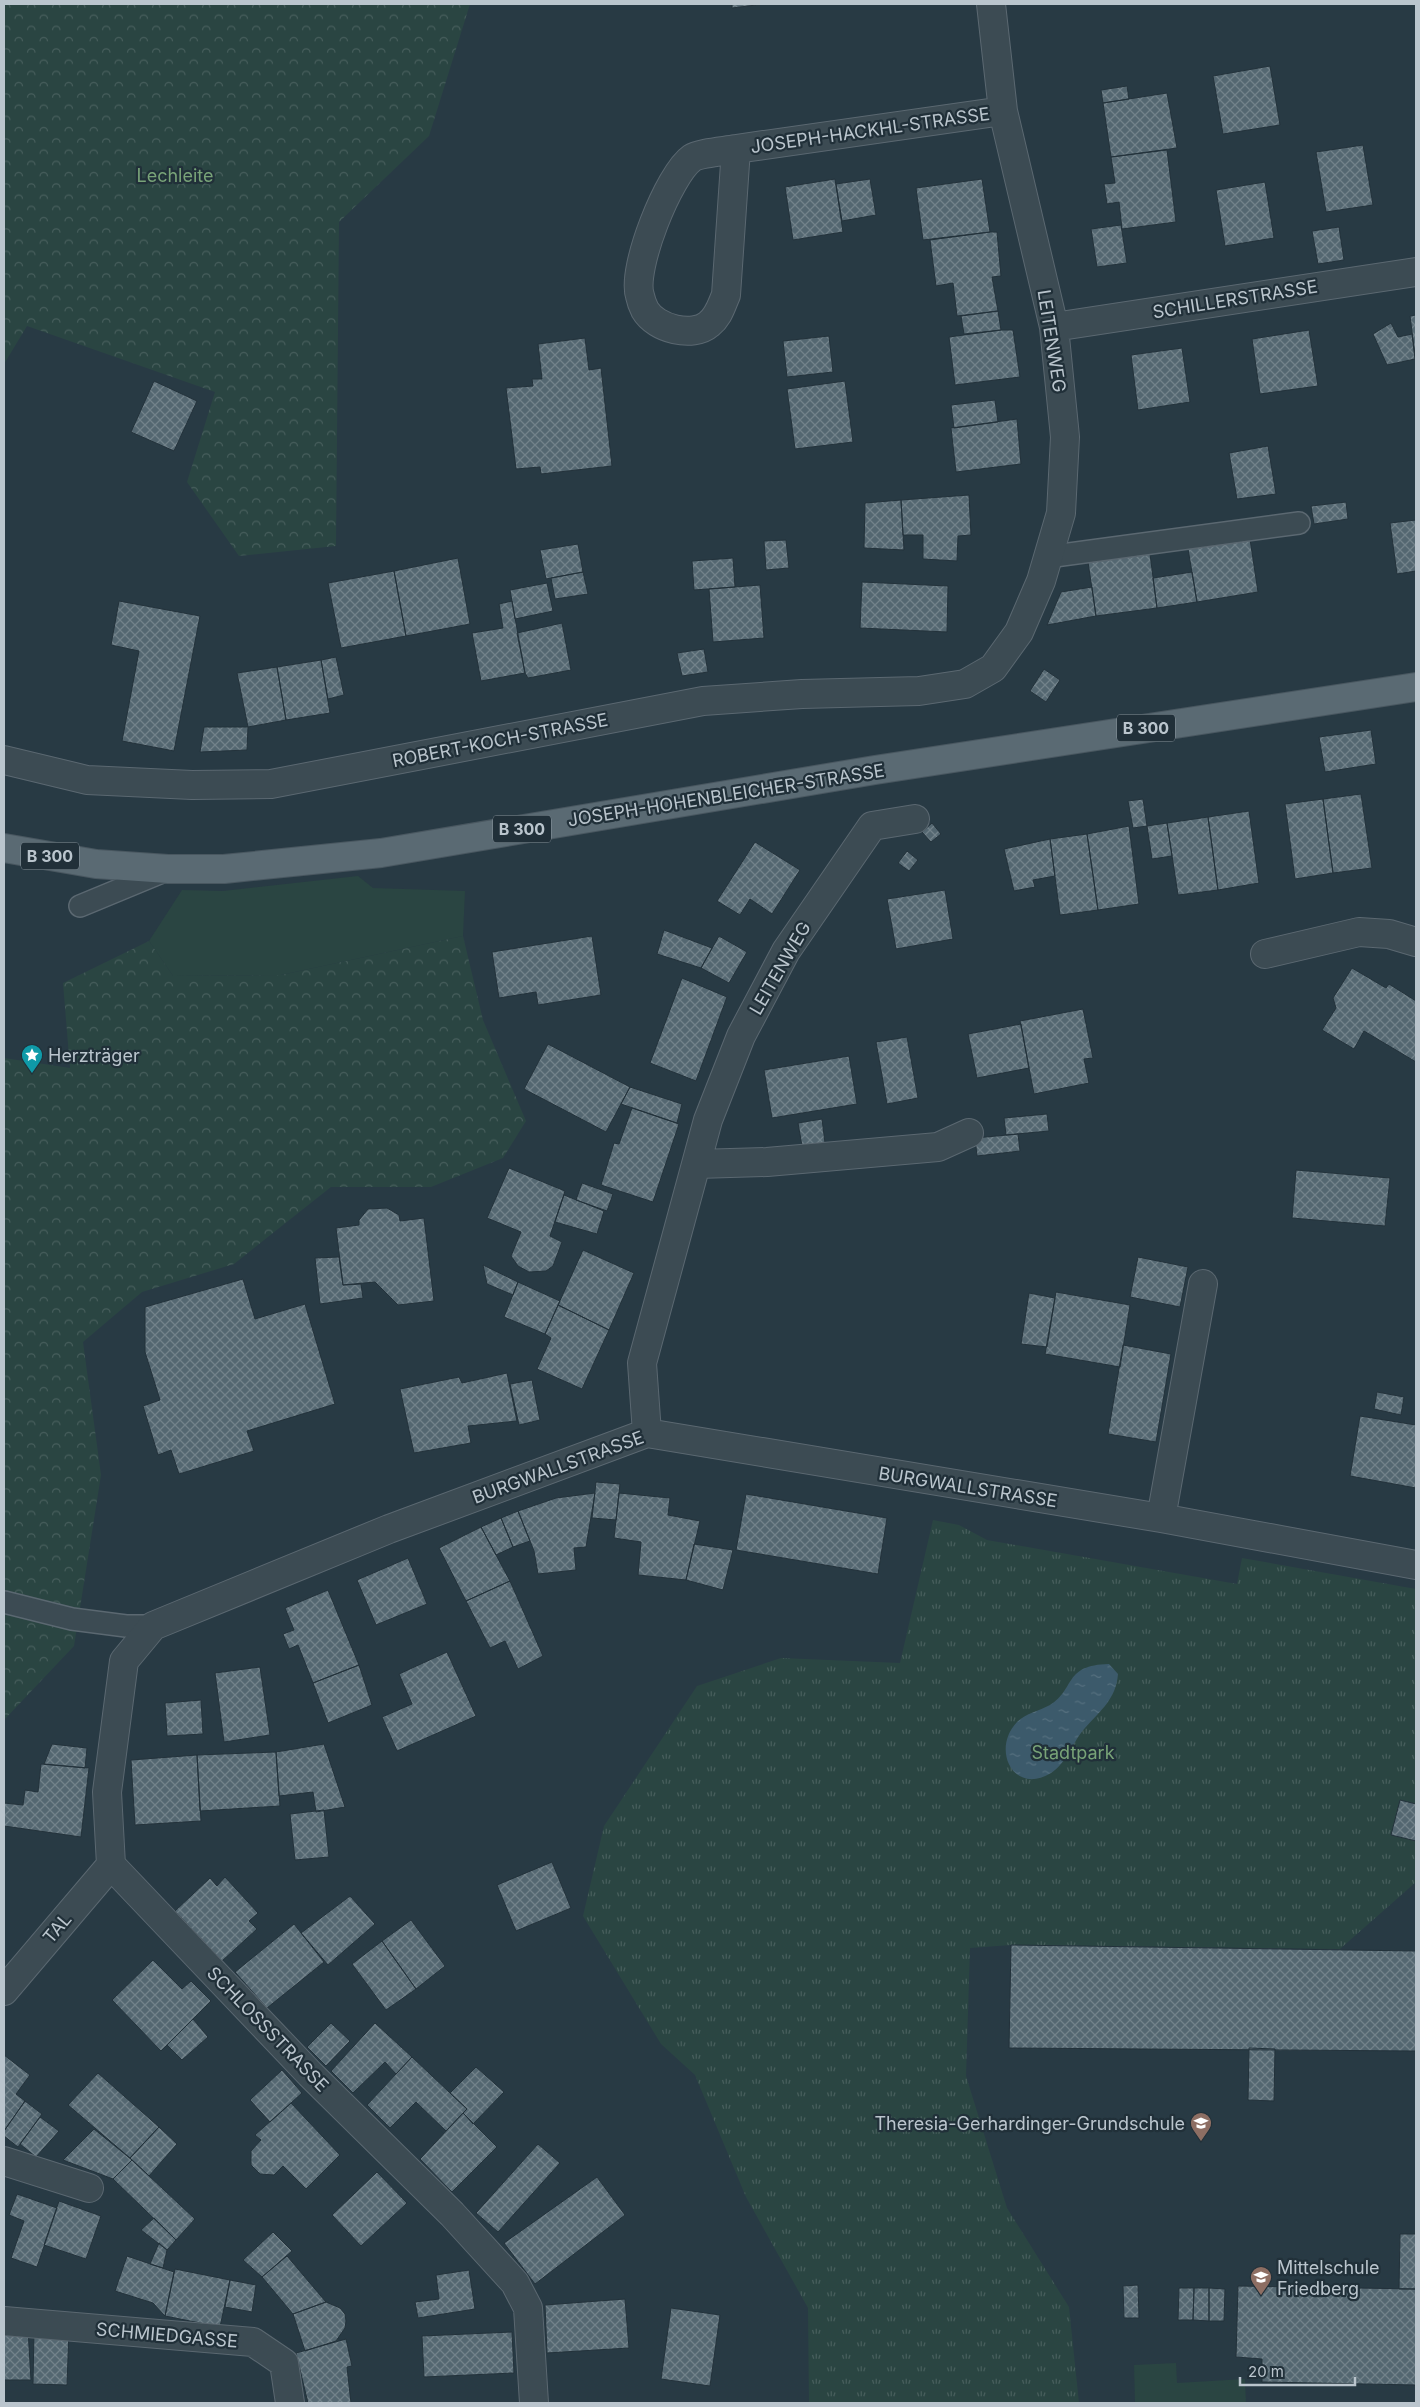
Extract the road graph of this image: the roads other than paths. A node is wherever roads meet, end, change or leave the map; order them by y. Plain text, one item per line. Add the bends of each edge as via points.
1 (991, 4) edge
2 (1004, 111) junction
3 (736, 149) junction
4 (1416, 272) edge
5 (1054, 327) junction
6 (1299, 523) dead end
7 (1047, 557) junction
8 (993, 668) joint
9 (1416, 687) edge
10 (4, 760) edge
11 (915, 819) dead end
12 (4, 848) edge
13 (168, 869) junction
14 (80, 906) dead end
15 (1416, 942) edge
16 (1265, 954) dead end
17 (969, 1133) dead end
18 (697, 1164) junction
19 (1202, 1284) dead end
20 (647, 1433) junction
21 (1161, 1518) junction
22 (1416, 1565) edge
23 (4, 1602) edge
24 (153, 1626) junction
25 (111, 1865) junction
26 (4, 1991) edge
27 (4, 2161) edge
28 (89, 2188) dead end
29 (4, 2321) edge
30 (290, 2403) edge
31 (534, 2403) edge

1 - 2 street, LEITENWEG
2 - 3 street, JOSEPH-HACKHL-STRASSE
2 - 5 street, LEITENWEG
3 - 3 street, JOSEPH-HACKHL-STRASSE via 693,157 677,174 664,197 640,274 639,294 646,312 657,322 675,329 696,330 708,326 717,317 726,295
4 - 5 street, SCHILLERSTRASSE
5 - 7 street, LEITENWEG via 1065,437 1060,513
6 - 7 lane
7 - 8 street, LEITENWEG via 1041,581 1019,632
8 - 10 street, ROBERT-KOCH-STRASSE via 965,684 919,692 802,694 703,701 271,784 192,785 87,780
9 - 13 main road, JOSEPH-HOHENBLEICHER-STRASSE / B 300 via 875,770 381,853 224,869
11 - 18 street, LEITENWEG via 872,826 786,951 741,1036 708,1120
12 - 13 main road, JOSEPH-HOHENBLEICHER-STRASSE / B 300 via 96,864
13 - 14 lane
15 - 16 street via 1389,934 1359,932
17 - 18 street via 938,1147 767,1162
18 - 20 street, LEITENWEG via 642,1363
19 - 21 street
20 - 21 street, BURGWALLSTRASSE
20 - 24 street, BURGWALLSTRASSE via 389,1529
21 - 22 street, BURGWALLSTRASSE
23 - 24 lane via 72,1620
24 - 25 street via 124,1661 107,1792
25 - 26 street, TAL
25 - 31 street, SCHLOSSSTRASSE via 310,2074 452,2214 515,2283 528,2308
27 - 28 street
29 - 30 street, SCHMIEDGASSE via 253,2342 284,2363

